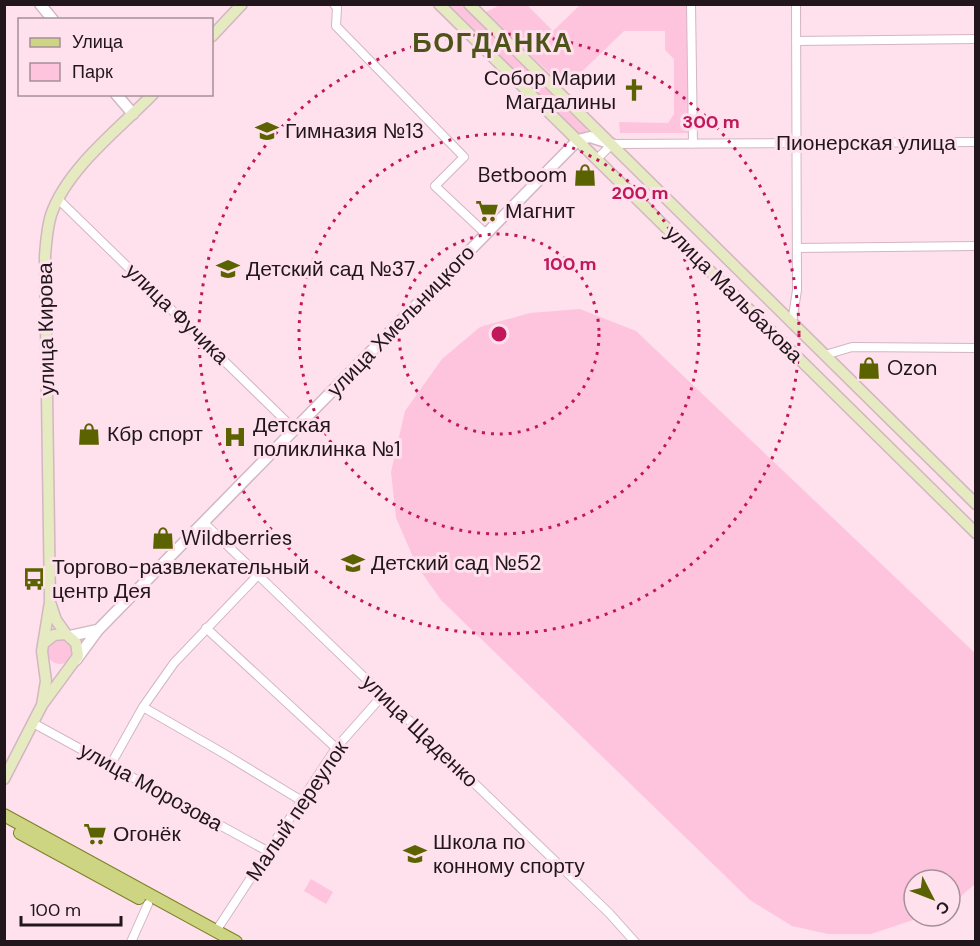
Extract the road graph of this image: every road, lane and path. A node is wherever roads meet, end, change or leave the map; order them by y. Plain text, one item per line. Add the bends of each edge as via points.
1 (40, 4) edge
2 (242, 4) edge
3 (334, 4) edge
4 (439, 4) edge
5 (470, 4) edge
6 (691, 4) edge
7 (796, 4) edge
8 (51, 18) edge
9 (213, 35) edge
10 (975, 39) edge
11 (796, 41) junction
12 (118, 96) edge
13 (151, 96) edge
14 (133, 114) junction
15 (593, 126) junction
16 (590, 137) junction
17 (578, 140) junction
18 (975, 142) edge
19 (612, 144) junction
20 (693, 144) junction
21 (796, 144) junction
22 (597, 159) junction
23 (58, 199) junction
24 (486, 234) junction
25 (975, 246) edge
26 (797, 248) junction
27 (792, 323) junction
28 (975, 348) edge
29 (825, 355) junction
30 (295, 430) junction
31 (975, 504) edge
32 (203, 522) junction
33 (975, 533) edge
34 (258, 575) junction
35 (50, 602) junction
36 (206, 628) junction
37 (98, 630) junction
38 (68, 635) junction
39 (44, 643) junction
40 (44, 660) junction
41 (73, 663) junction
42 (383, 695) junction
43 (42, 705) junction
44 (142, 707) junction
45 (33, 723) junction
46 (336, 748) junction
47 (111, 764) junction
48 (4, 779) edge
49 (302, 801) junction
50 (4, 815) edge
51 (4, 824) edge
52 (269, 852) junction
53 (148, 903) junction
54 (218, 936) edge
55 (130, 942) edge
56 (236, 942) edge
57 (635, 942) edge

1 - 8 street
2 - 9 main road
3 - 24 street via 336,26 464,157 435,186
4 - 17 main road, улица Мальбахова
5 - 15 main road, улица Мальбахова
6 - 20 street
7 - 11 street
10 - 11 street
11 - 21 street
12 - 14 street
13 - 14 main road, улица Кирова
14 - 23 main road, улица Кирова via 80,166
15 - 16 street
15 - 19 main road, улица Мальбахова
16 - 17 street
16 - 19 street
17 - 22 main road, улица Мальбахова
17 - 24 street, улица Хмельницкого
18 - 21 street, Пионерская улица
19 - 20 street, Пионерская улица
19 - 22 street
19 - 27 main road, улица Мальбахова
20 - 21 street, Пионерская улица
21 - 26 street
22 - 33 main road, улица Мальбахова
23 - 30 street, улица Фучика
23 - 35 main road, улица Кирова via 49,223 45,256
24 - 30 street, улица Хмельницкого
25 - 26 street
26 - 27 street
27 - 29 main road, улица Мальбахова
28 - 29 street via 852,347
29 - 31 main road, улица Мальбахова
30 - 32 street, улица Хмельницкого
32 - 34 street, улица Щаденко
32 - 37 street, улица Хмельницкого
34 - 36 street
34 - 42 street, улица Щаденко
35 - 38 main road via 56,620
35 - 39 main road
36 - 44 street
36 - 46 street
37 - 38 street
37 - 41 street, улица Хмельницкого
38 - 39 main road via 54,634
38 - 41 main road via 78,647
39 - 40 main road
40 - 41 main road via 58,669
40 - 43 main road
41 - 43 main road
42 - 46 street, Малый переулок
42 - 57 street, улица Щаденко
43 - 45 main road
44 - 47 street
44 - 49 street
45 - 47 street, улица Морозова
45 - 48 main road
46 - 49 street, Малый переулок
47 - 52 street, улица Морозова
49 - 52 street, Малый переулок
50 - 54 main road
51 - 53 main road
52 - 54 street, Малый переулок
53 - 54 main road
53 - 55 street
54 - 56 main road

